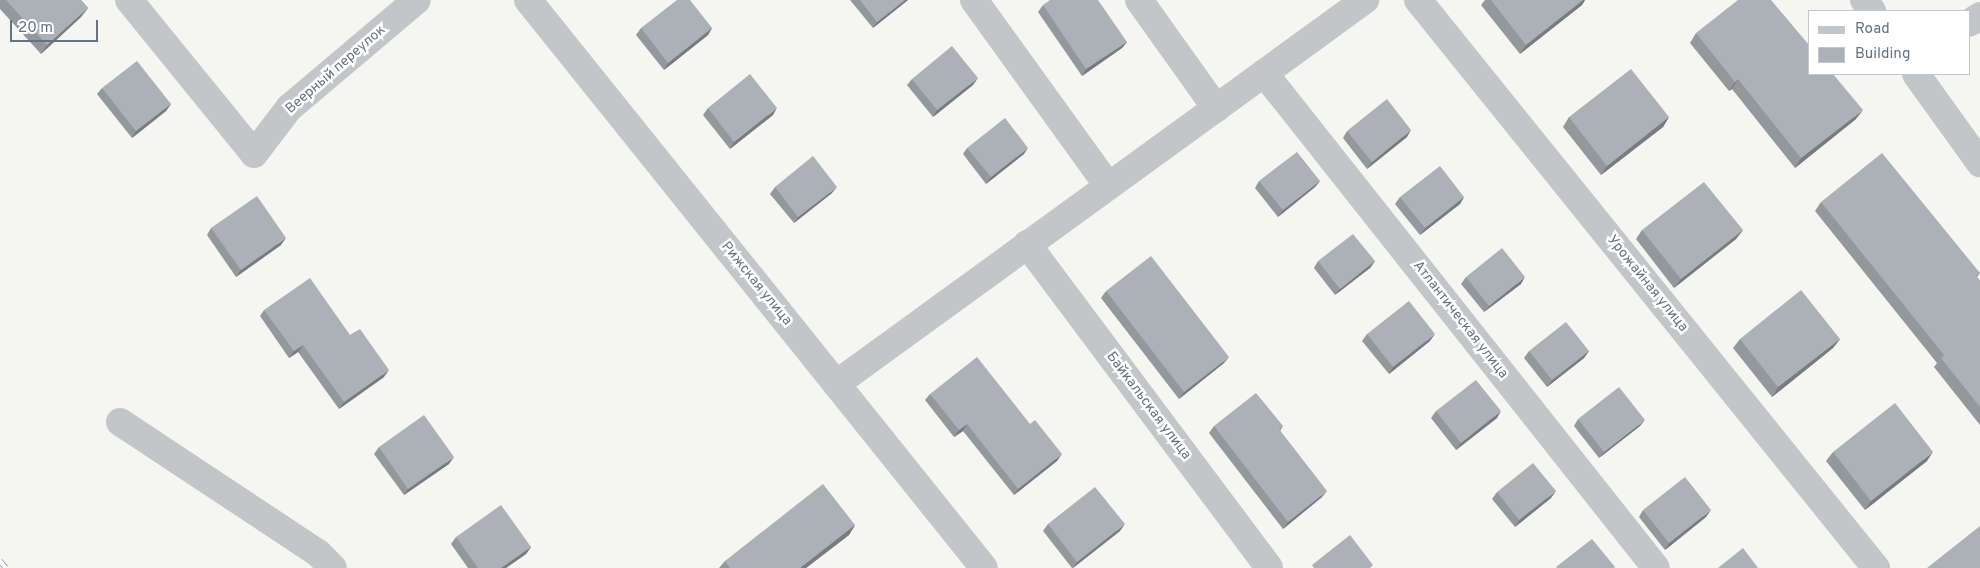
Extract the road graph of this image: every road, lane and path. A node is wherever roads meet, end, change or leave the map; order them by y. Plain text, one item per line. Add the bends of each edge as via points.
1 (129, 0) edge
2 (417, 0) edge
3 (528, 0) edge
4 (974, 0) edge
5 (1139, 0) edge
6 (1366, 0) edge
7 (1418, 0) edge
8 (1264, 73) junction
9 (1917, 75) edge
10 (1216, 108) junction
11 (1980, 163) edge
12 (1108, 186) junction
13 (1027, 244) junction
14 (836, 384) junction
15 (120, 422) dead end
16 (333, 568) edge
17 (984, 568) edge
18 (1269, 568) edge
19 (1656, 568) edge
20 (1876, 568) edge

1 - 2 street, Веерный переулок via 254,154 289,108
3 - 14 street, Рижская улица
4 - 12 street
5 - 10 street
6 - 8 street
7 - 20 street, Урожайная улица
8 - 10 street
8 - 19 street, Атлантическая улица
9 - 11 street
10 - 12 street
12 - 13 street
13 - 14 street
13 - 18 street, Байкальская улица
14 - 17 street, Рижская улица
15 - 16 street via 318,553

